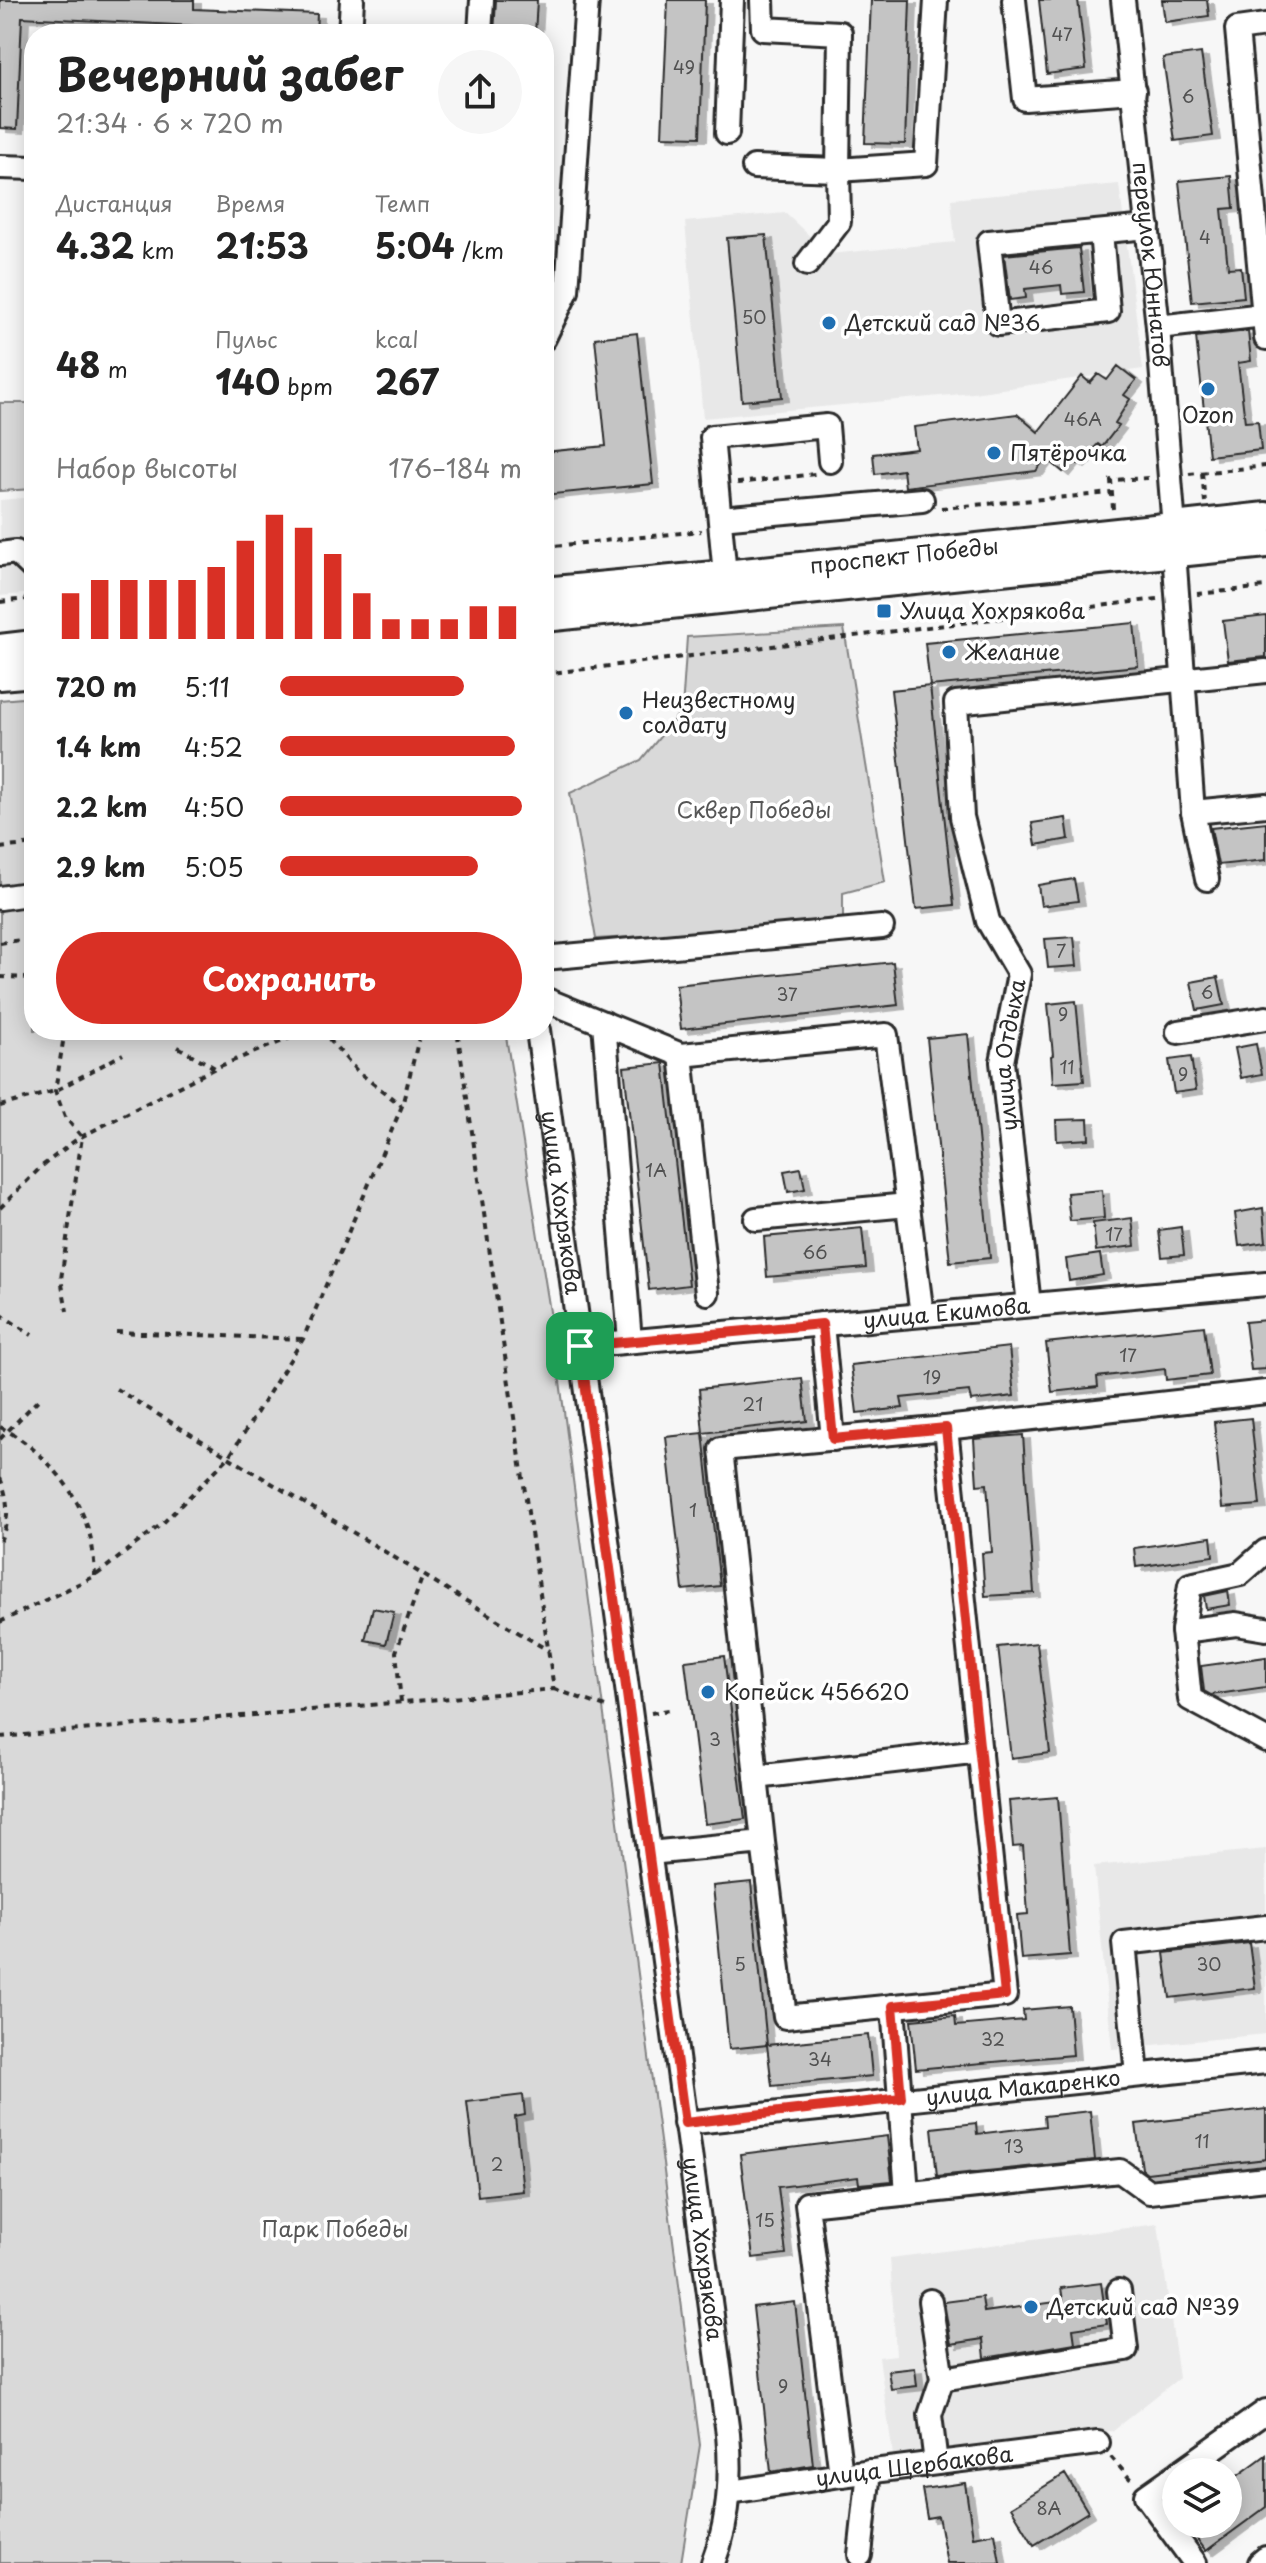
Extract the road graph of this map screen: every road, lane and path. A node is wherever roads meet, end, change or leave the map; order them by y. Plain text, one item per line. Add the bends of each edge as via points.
1 (352, 0) edge
2 (482, 0) edge
3 (587, 0) edge
4 (732, 0) edge
5 (762, 0) edge
6 (936, 0) edge
7 (1014, 0) edge
8 (1123, 0) edge
9 (351, 24) edge
10 (481, 24) edge
11 (1266, 25) edge
12 (1134, 91) junction
13 (727, 133) dead end
14 (0, 167) edge
15 (754, 167) dead end
16 (24, 168) edge
17 (838, 170) junction
18 (1148, 227) junction
19 (1101, 232) junction
20 (807, 264) dead end
21 (1264, 315) junction
22 (554, 318) edge
23 (1158, 327) junction
24 (1266, 338) edge
25 (734, 434) junction
26 (823, 467) joint
27 (1202, 473) dead end
28 (922, 500) dead end
29 (1205, 504) dead end
30 (1266, 517) edge
31 (720, 518) junction
32 (1174, 540) junction
33 (1266, 543) edge
34 (0, 554) edge
35 (24, 560) edge
36 (725, 575) junction
37 (1266, 587) edge
38 (554, 591) edge
39 (1176, 596) junction
40 (24, 599) edge
41 (0, 602) edge
42 (554, 616) edge
43 (24, 646) edge
44 (0, 649) edge
45 (1266, 671) edge
46 (24, 673) edge
47 (554, 673) edge
48 (0, 675) edge
49 (1183, 679) junction
50 (1266, 805) edge
51 (1193, 812) junction
52 (24, 845) edge
53 (0, 848) edge
54 (1207, 879) dead end
55 (24, 894) edge
56 (0, 898) edge
57 (882, 927) dead end
58 (24, 939) edge
59 (0, 943) edge
60 (554, 957) edge
61 (0, 977) edge
62 (24, 978) edge
63 (554, 1003) edge
64 (1266, 1018) edge
65 (604, 1023) junction
66 (1178, 1032) dead end
67 (63, 1040) edge
68 (285, 1040) edge
69 (330, 1040) edge
70 (418, 1040) edge
71 (458, 1040) edge
72 (539, 1040) edge
73 (178, 1047) dead end
74 (123, 1054) dead end
75 (681, 1055) junction
76 (215, 1068) junction
77 (55, 1091) junction
78 (0, 1106) edge
79 (402, 1106) junction
80 (82, 1137) junction
81 (908, 1205) junction
82 (0, 1208) edge
83 (756, 1219) dead end
84 (1266, 1284) edge
85 (707, 1293) dead end
86 (1029, 1305) junction
87 (67, 1311) dead end
88 (0, 1314) edge
89 (922, 1315) junction
90 (822, 1324) junction
91 (116, 1332) dead end
92 (32, 1335) dead end
93 (303, 1339) junction
94 (630, 1341) junction
95 (580, 1346) junction
96 (116, 1389) dead end
97 (1266, 1392) edge
98 (40, 1398) dead end
99 (1266, 1399) edge
100 (0, 1427) edge
101 (945, 1428) junction
102 (8, 1431) junction
103 (0, 1439) edge
104 (833, 1439) junction
105 (229, 1457) junction
106 (0, 1478) edge
107 (0, 1541) edge
108 (1266, 1551) edge
109 (423, 1575) junction
110 (95, 1576) junction
111 (0, 1622) edge
112 (1266, 1629) edge
113 (1183, 1631) junction
114 (550, 1652) junction
115 (401, 1702) junction
116 (0, 1737) edge
117 (1266, 1740) edge
118 (980, 1751) junction
119 (756, 1777) junction
120 (763, 1842) junction
121 (649, 1853) junction
122 (1266, 1927) edge
123 (893, 2006) junction
124 (1266, 2062) edge
125 (1137, 2075) junction
126 (901, 2098) junction
127 (685, 2123) junction
128 (1266, 2179) edge
129 (907, 2193) junction
130 (1119, 2291) dead end
131 (930, 2301) dead end
132 (942, 2379) junction
133 (1266, 2411) edge
134 (1098, 2443) joint
135 (1200, 2458) edge
136 (936, 2463) junction
137 (869, 2471) junction
138 (841, 2475) junction
139 (1162, 2485) edge
140 (730, 2492) junction
141 (1146, 2496) junction
142 (860, 2555) dead end
143 (1266, 2558) edge
144 (713, 2563) edge
145 (1195, 2563) edge
146 (1260, 2563) edge

1 - 9 street
2 - 10 street
3 - 22 street via 567,291
4 - 13 street
5 - 17 street via 763,29 840,33
6 - 17 street via 926,164
7 - 12 street via 1025,99
8 - 12 street, переулок Юннатов
11 - 21 street via 1237,29
12 - 18 street, переулок Юннатов
14 - 16 street
15 - 17 street
17 - 20 street via 839,222
18 - 19 street
18 - 23 street, переулок Юннатов
19 - 19 street via 989,242 998,324 1108,311
21 - 23 street
21 - 24 street
23 - 32 street, переулок Юннатов
25 - 26 street via 827,426
25 - 26 path via 739,483
25 - 31 street via 712,437
27 - 29 path
28 - 31 street
30 - 32 main road, проспект Победы
31 - 36 street
32 - 33 main road, проспект Победы
32 - 36 main road, проспект Победы
32 - 39 street, переулок Юннатов
32 - 42 main road, проспект Победы
34 - 35 street via 16,552
36 - 38 main road, проспект Победы
37 - 39 path
39 - 47 path
39 - 49 street, переулок Юннатов
40 - 41 path
43 - 44 main road
45 - 49 street
46 - 48 main road
49 - 51 street, переулок Юннатов
49 - 86 street, улица Отдыха via 956,703 962,817 988,921 1019,974 1002,1062
50 - 51 street
51 - 54 street, переулок Юннатов
52 - 53 path
55 - 56 street
57 - 60 street
58 - 59 path
61 - 62 path
63 - 65 street
64 - 66 street
65 - 75 street
65 - 94 street
67 - 77 path
68 - 76 path
69 - 79 path via 357,1071
70 - 79 path
71 - 114 path
72 - 95 street, улица Хохрякова
73 - 76 path
74 - 77 path
75 - 81 street via 886,1035
75 - 85 street
76 - 80 path
77 - 78 path
77 - 80 path via 65,1117
79 - 93 path
80 - 82 path via 42,1166
80 - 87 path via 61,1279
81 - 83 street
81 - 89 street
84 - 86 street, улица Екимова
86 - 89 street, улица Екимова
88 - 92 path
89 - 90 street, улица Екимова
90 - 94 street, улица Екимова
90 - 104 street
91 - 93 path
93 - 105 path
94 - 95 street, улица Екимова
95 - 121 street, улица Хохрякова
96 - 105 path
97 - 99 street
97 - 101 street
98 - 102 path
100 - 102 path
101 - 104 street
101 - 118 street
102 - 103 path
102 - 110 path via 57,1474 82,1511
104 - 119 street via 721,1449
105 - 109 path
105 - 110 path via 163,1523
106 - 107 path via 8,1507
108 - 113 street via 1240,1574 1190,1585
109 - 114 path
109 - 115 path via 396,1652
110 - 111 path
112 - 113 street via 1236,1624
113 - 117 street via 1190,1699
114 - 115 path via 554,1689
115 - 116 path
118 - 119 street
118 - 123 street via 1005,1995
119 - 120 street
120 - 121 street
120 - 123 street via 785,2017
121 - 127 street, улица Хохрякова
122 - 125 street via 1124,1943
123 - 126 street
124 - 125 street, улица Макаренко
125 - 126 street, улица Макаренко
126 - 127 street, улица Макаренко
126 - 129 street
127 - 140 street, улица Хохрякова via 728,2434
128 - 129 street via 1149,2192 1120,2171
129 - 138 street via 807,2204
130 - 132 street via 1126,2349
131 - 132 street
132 - 136 street via 930,2415
133 - 135 street
134 - 136 street, улица Щербакова
134 - 141 path
136 - 137 street, улица Щербакова
137 - 138 street, улица Щербакова
137 - 142 street
138 - 140 street, улица Щербакова
139 - 141 street
140 - 144 street, улица Хохрякова
141 - 145 street
143 - 146 street

